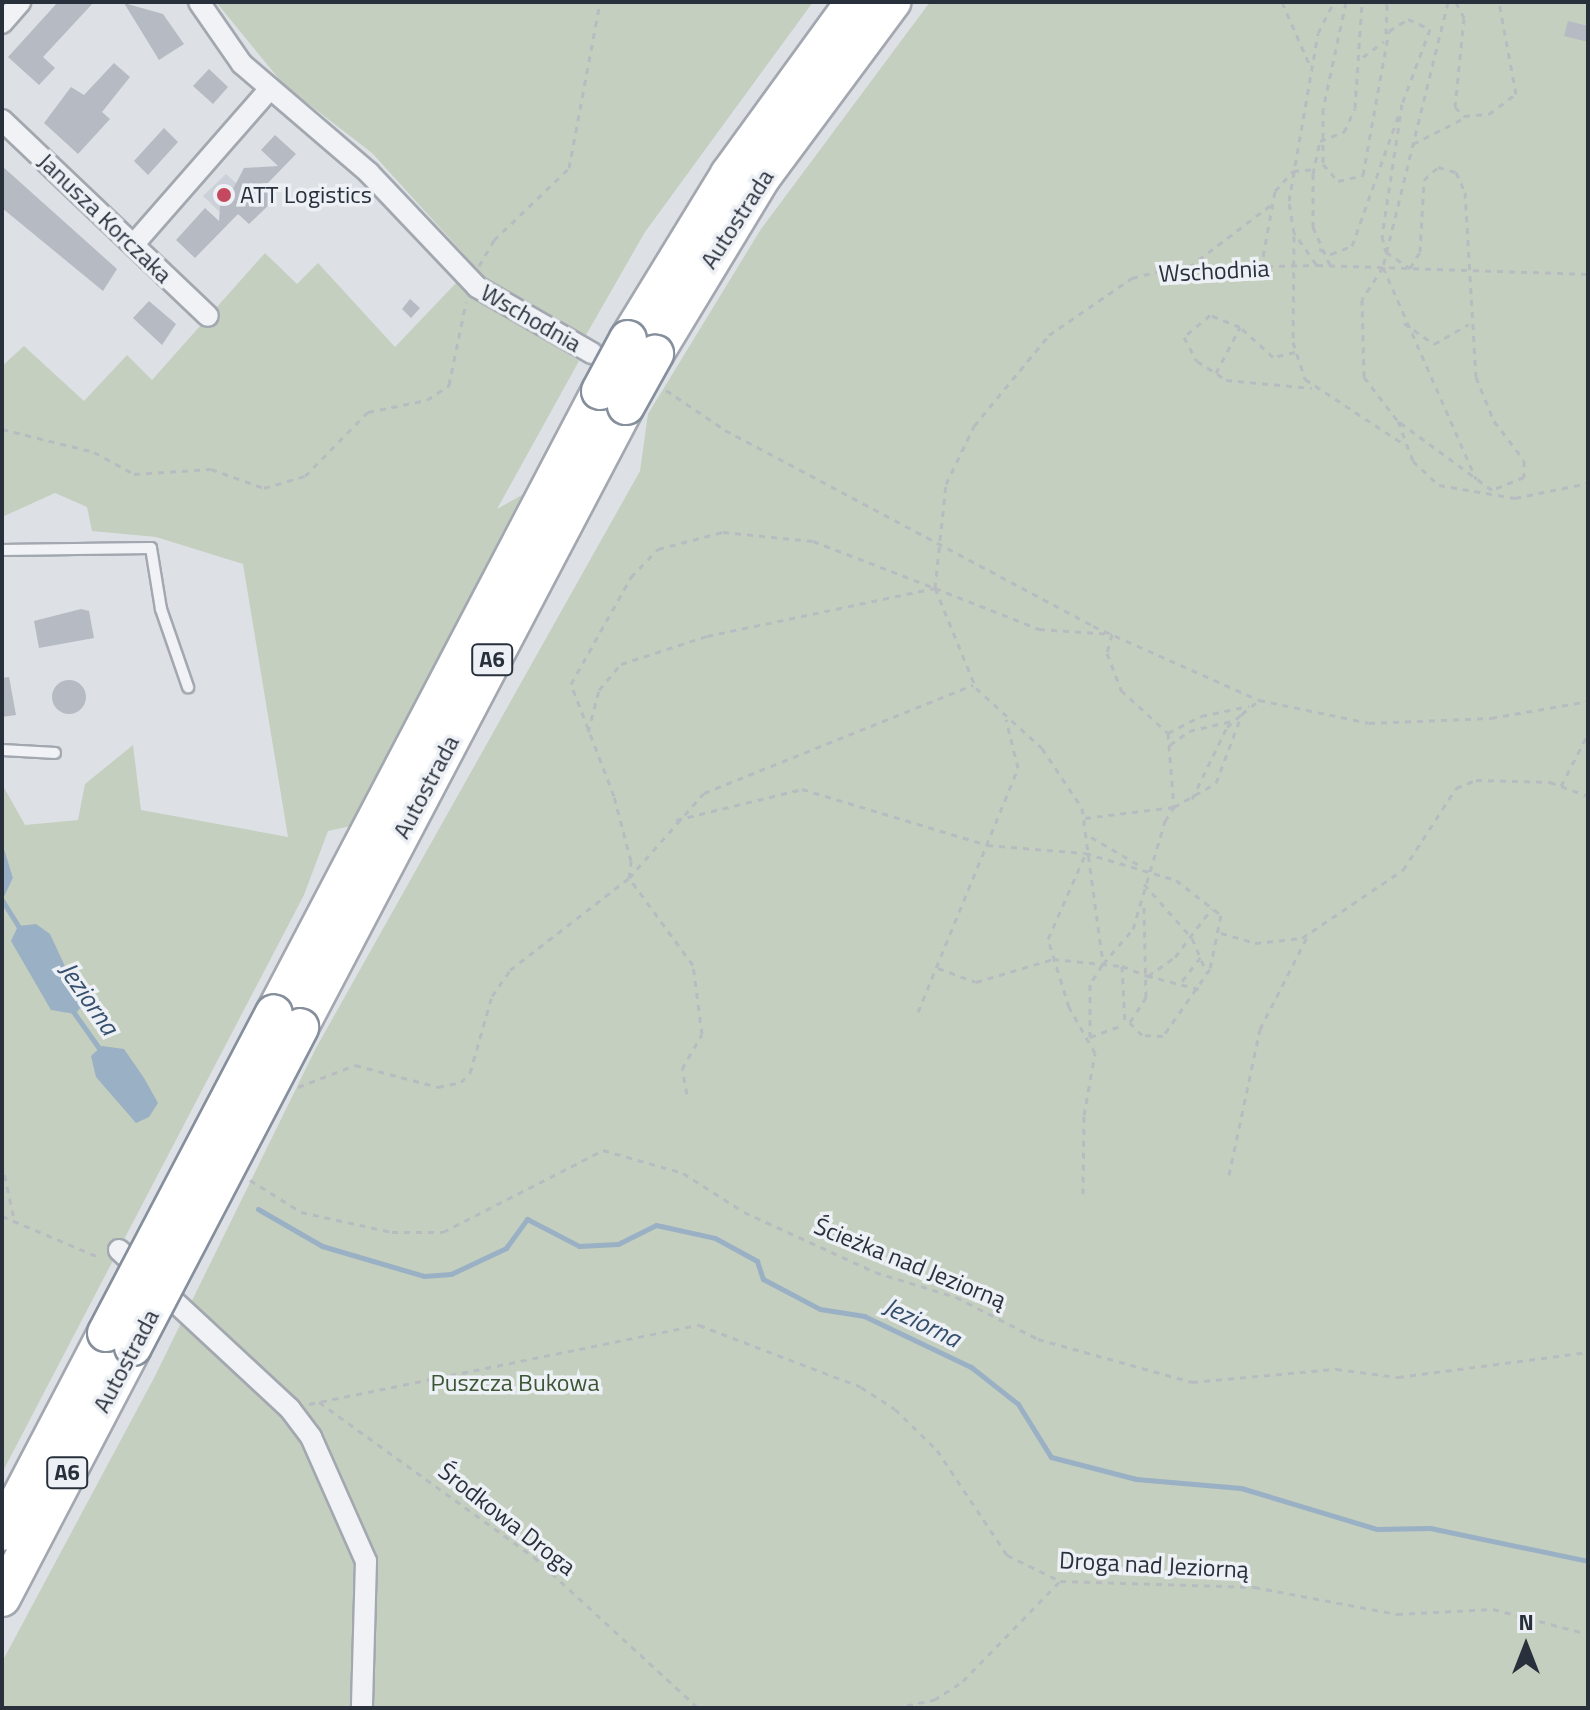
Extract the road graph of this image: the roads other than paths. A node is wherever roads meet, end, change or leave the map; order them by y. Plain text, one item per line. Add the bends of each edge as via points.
1 (20, 2) edge
2 (199, 2) edge
3 (854, 2) edge
4 (892, 2) edge
5 (2, 23) edge
6 (268, 91) junction
7 (2, 120) edge
8 (134, 244) junction
9 (208, 316) dead end
10 (592, 353) dead end
11 (646, 359) junction
12 (2, 550) edge
13 (188, 687) dead end
14 (458, 694) junction
15 (2, 750) edge
16 (55, 753) dead end
17 (414, 777) junction
18 (373, 856) junction
19 (112, 1255) road end
20 (120, 1340) junction
21 (2, 1532) edge
22 (2, 1598) edge
23 (362, 1708) edge

1 - 5 street
2 - 6 street, Wschodnia
3 - 11 highway, Autostrada / A6 via 729,174
4 - 11 highway, Autostrada / A6 via 763,176
6 - 8 street
6 - 10 street, Wschodnia via 369,173 477,287
7 - 8 street, Janusza Korczaka
8 - 9 street, Janusza Korczaka
11 - 14 highway, Autostrada / A6, bridge via 613,398
12 - 13 lane via 151,548 161,609
14 - 17 lane
14 - 17 lane
14 - 18 highway, Autostrada / A6
15 - 16 lane
17 - 18 lane
17 - 18 lane
18 - 20 highway, Autostrada / A6, bridge
19 - 23 street via 199,1323 290,1409 350,1515 366,1561
20 - 21 highway, Autostrada / A6
20 - 22 highway, Autostrada / A6

